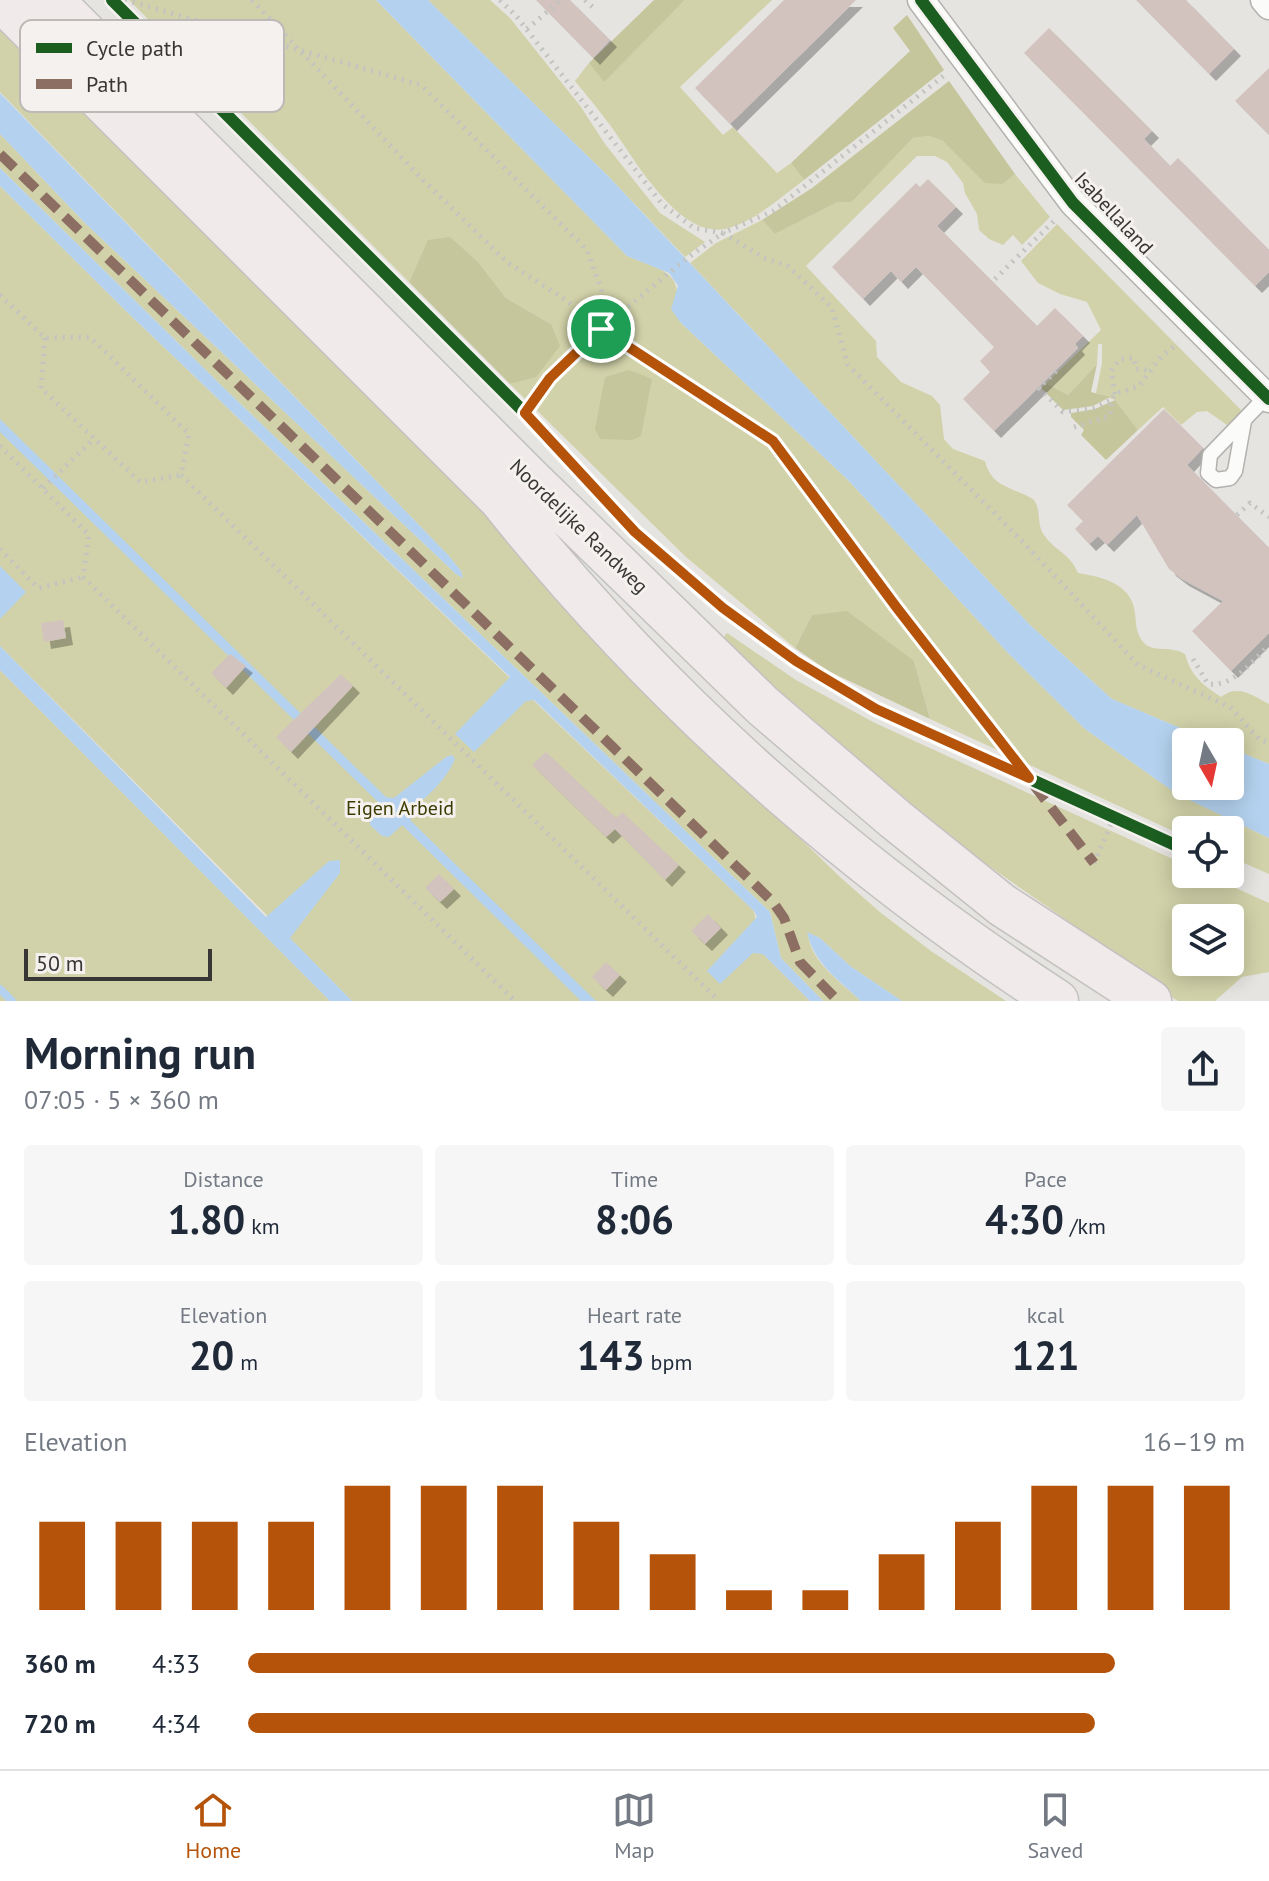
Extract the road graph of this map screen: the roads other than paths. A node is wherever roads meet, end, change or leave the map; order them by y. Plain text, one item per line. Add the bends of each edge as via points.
1 (1, 0) edge
2 (52, 0) edge
3 (921, 0) edge
4 (1264, 0) edge
5 (1269, 6) edge
6 (21, 20) edge
7 (72, 20) edge
8 (113, 112) edge
9 (164, 112) edge
10 (1268, 398) edge
11 (1244, 421) dead end
12 (1057, 1001) edge
13 (1150, 1001) edge

1 - 6 main road, Noordelijke Randweg
2 - 7 main road, Noordelijke Randweg
3 - 10 street, Isabellaland via 1073,203
4 - 5 street
8 - 12 main road, Noordelijke Randweg via 500,499 557,571 689,708 825,833
9 - 13 main road, Noordelijke Randweg via 763,706 1002,905
10 - 11 lane, Isabellaland

